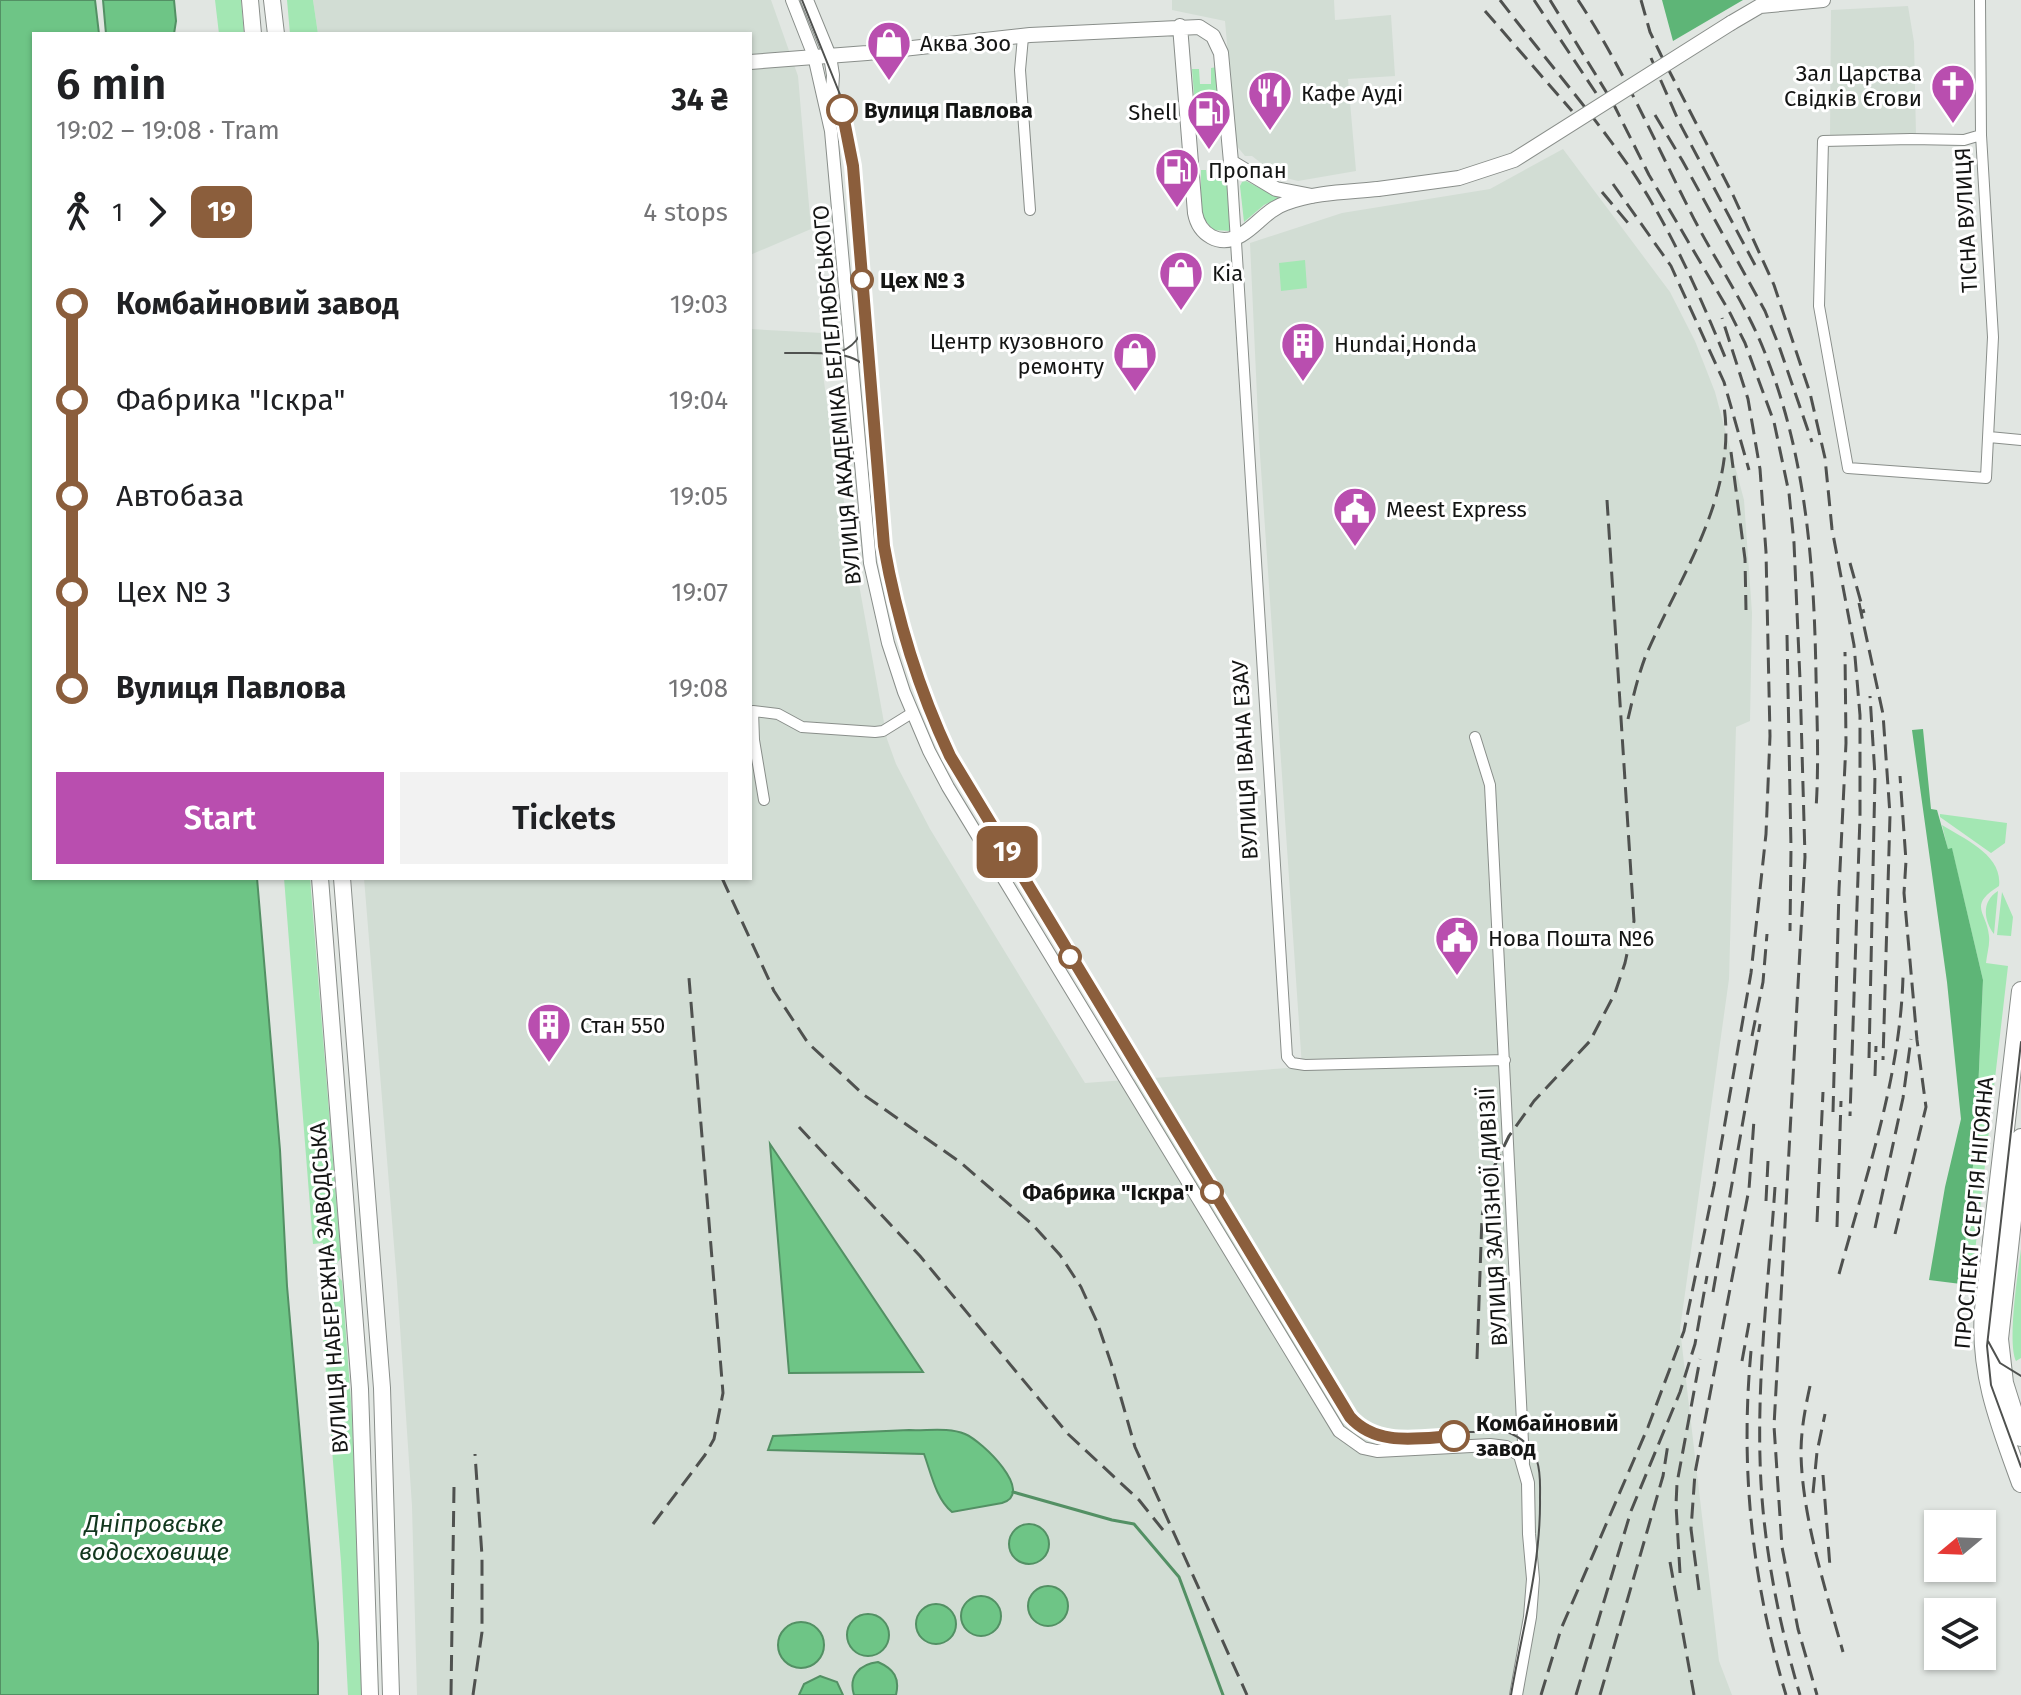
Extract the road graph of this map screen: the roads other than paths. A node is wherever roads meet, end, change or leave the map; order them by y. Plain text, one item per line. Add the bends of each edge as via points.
1 (250, 0) edge
2 (272, 0) edge
3 (792, 0) edge
4 (807, 0) edge
5 (1823, 0) edge
6 (1980, 0) edge
7 (1180, 26) junction
8 (253, 32) edge
9 (276, 32) edge
10 (1023, 37) junction
11 (822, 56) junction
12 (752, 62) edge
13 (1981, 135) junction
14 (1231, 162) junction
15 (1312, 196) junction
16 (1030, 210) dead end
17 (1236, 238) junction
18 (1989, 437) junction
19 (2021, 440) edge
20 (912, 713) junction
21 (1475, 737) dead end
22 (764, 800) dead end
23 (320, 880) edge
24 (342, 880) edge
25 (2021, 991) edge
26 (1505, 1060) junction
27 (2021, 1138) edge
28 (2001, 1384) junction
29 (2021, 1437) edge
30 (1524, 1462) junction
31 (2021, 1483) edge
32 (370, 1695) edge
33 (391, 1695) edge
34 (1516, 1695) edge

1 - 8 main road
2 - 9 main road
3 - 11 street, ВУЛИЦЯ АКАДЕМІКА БЕЛЕЛЮБСЬКОГО
4 - 11 street, ВУЛИЦЯ АКАДЕМІКА БЕЛЕЛЮБСЬКОГО
5 - 15 main road, bridge via 1760,6 1514,160 1459,178
6 - 13 street, ТІСНА ВУЛИЦЯ
7 - 10 main road
7 - 14 main road, ВУЛИЦЯ ІВАНА ЕЗАУ via 1207,30 1218,44
7 - 17 main road via 1197,222 1209,237
10 - 11 main road
10 - 16 street via 1020,70
11 - 12 main road
11 - 20 street, ВУЛИЦЯ АКАДЕМІКА БЕЛЕЛЮБСЬКОГО via 833,75 831,131 870,563 888,643
13 - 18 street, ТІСНА ВУЛИЦЯ via 1993,337
13 - 18 street, ТІСНА ВУЛИЦЯ via 1964,140 1823,141 1819,306 1848,468 1986,478
14 - 15 main road via 1276,189
14 - 17 street, ВУЛИЦЯ ІВАНА ЕЗАУ
15 - 17 main road via 1266,212
17 - 26 street, ВУЛИЦЯ ІВАНА ЕЗАУ via 1287,1057 1305,1065
18 - 19 street
20 - 22 street via 875,732 802,727 778,714 753,711
20 - 30 street, ВУЛИЦЯ АКАДЕМІКА БЕЛЕЛЮБСЬКОГО via 948,787 1339,1431 1377,1451 1490,1445 1514,1451
21 - 26 street, ВУЛИЦЯ ЗАЛІЗНОЇ ДИВІЗІЇ via 1490,785
23 - 32 main road, ВУЛИЦЯ НАБЕРЕЖНА ЗАВОДСЬКА via 360,1389
24 - 33 main road, ВУЛИЦЯ НАБЕРЕЖНА ЗАВОДСЬКА via 382,1388
25 - 28 highway, ПРОСПЕКТ СЕРГІЯ НІГОЯНА via 1982,1343
26 - 30 street, ВУЛИЦЯ ЗАЛІЗНОЇ ДИВІЗІЇ
27 - 28 highway, ПРОСПЕКТ СЕРГІЯ НІГОЯНА via 1999,1339
28 - 29 highway, ПРОСПЕКТ СЕРГІЯ НІГОЯНА
28 - 31 highway, ПРОСПЕКТ СЕРГІЯ НІГОЯНА
30 - 34 street, ВУЛИЦЯ ЗАЛІЗНОЇ ДИВІЗІЇ via 1533,1579

